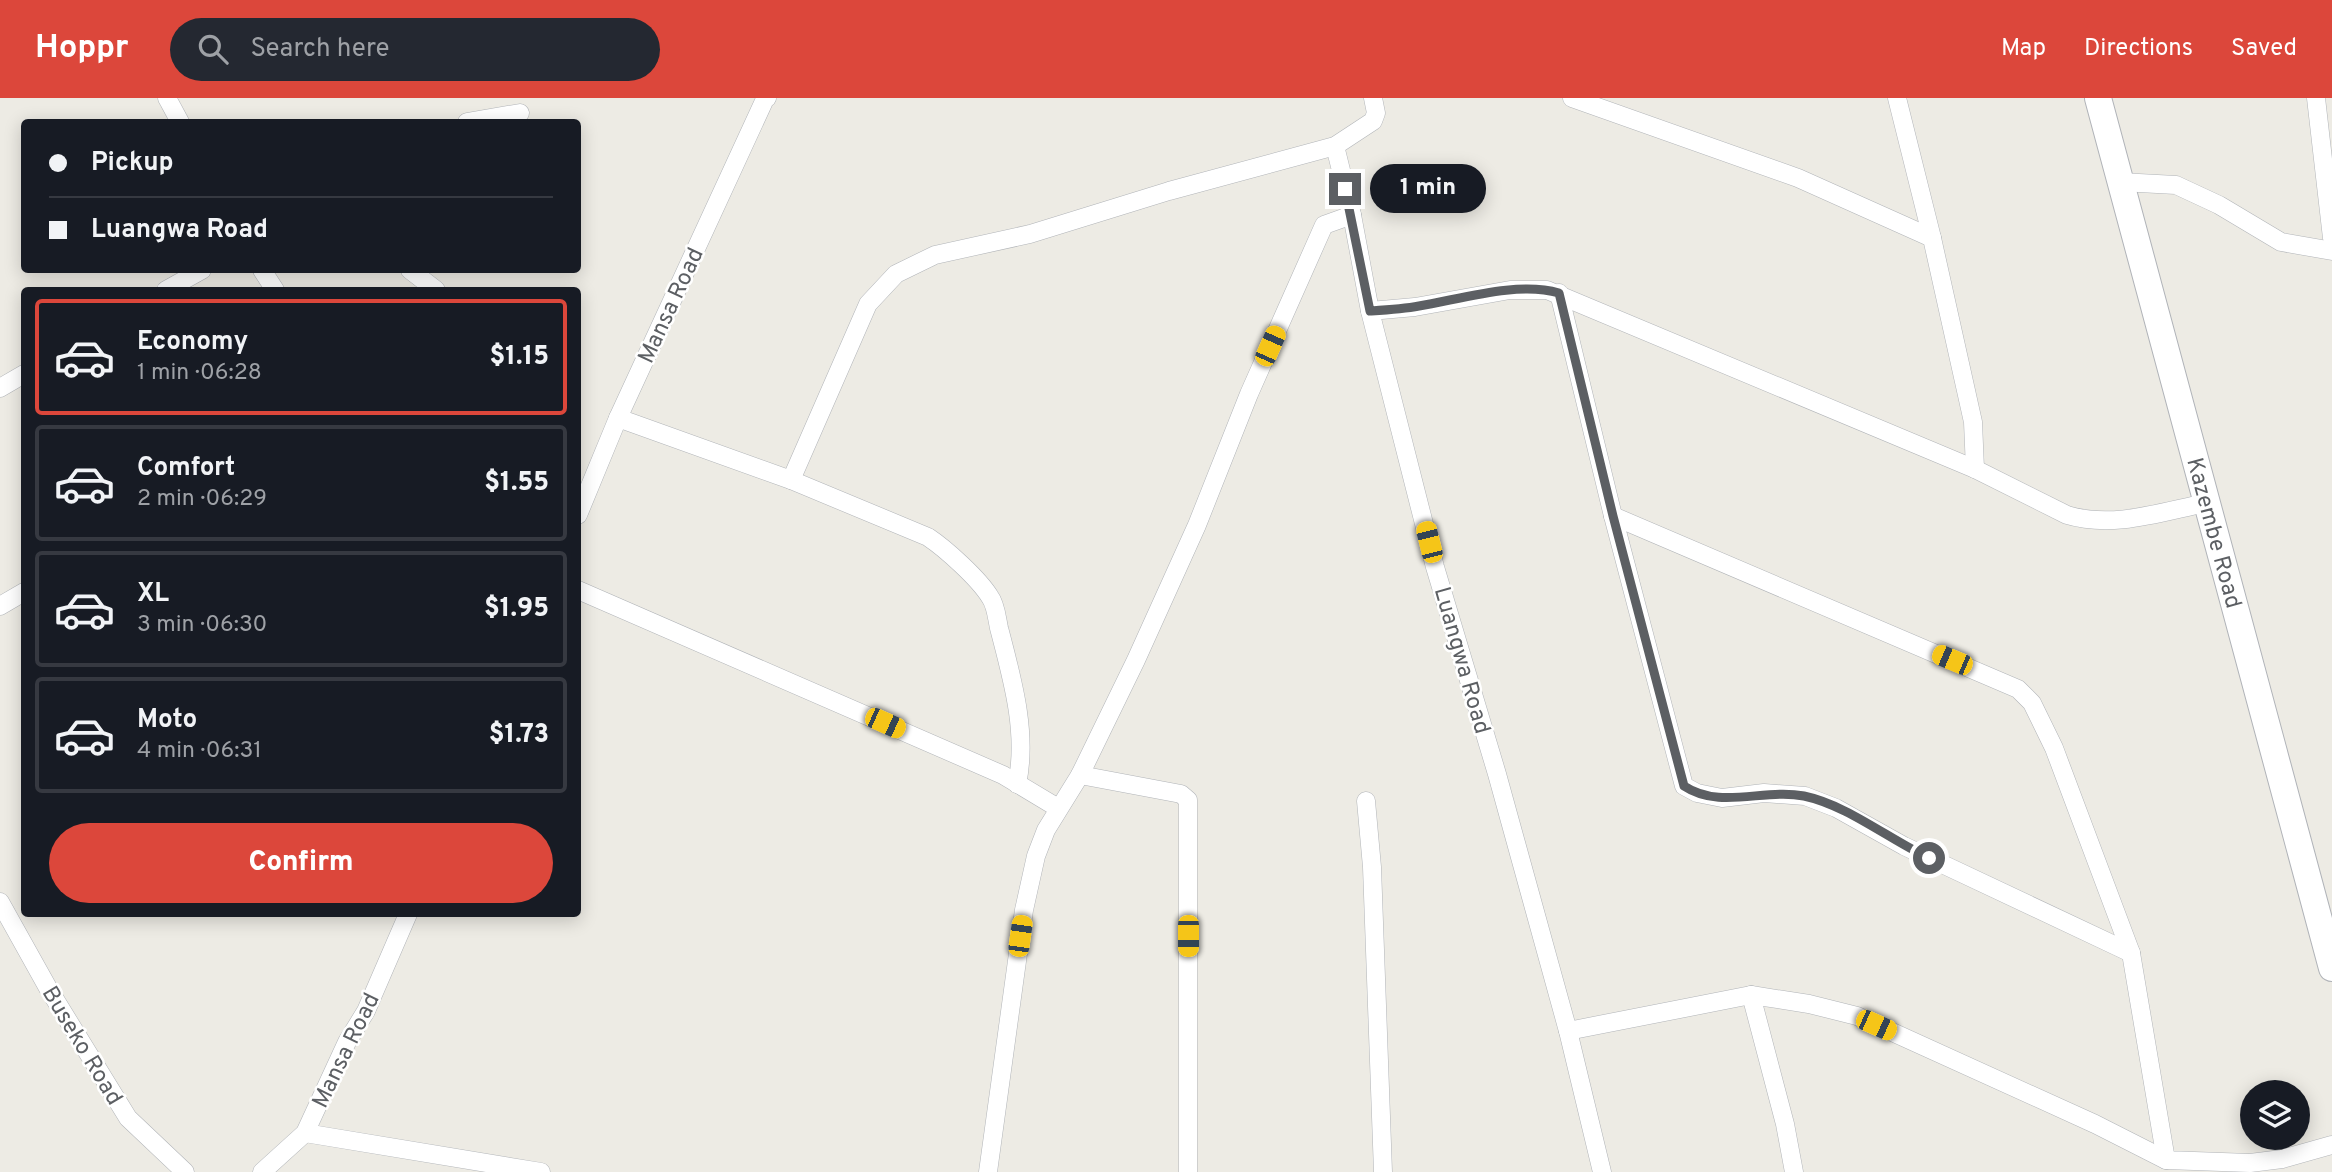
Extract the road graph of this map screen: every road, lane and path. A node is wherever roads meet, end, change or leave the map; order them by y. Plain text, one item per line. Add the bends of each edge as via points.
1 (167, 98) edge
2 (765, 98) edge
3 (1373, 98) edge
4 (1572, 98) edge
5 (1897, 98) edge
6 (2098, 98) edge
7 (2316, 98) edge
8 (520, 113) dead end
9 (178, 119) edge
10 (485, 119) edge
11 (1335, 146) junction
12 (2120, 182) junction
13 (1352, 215) junction
14 (1932, 238) junction
15 (2332, 238) edge
16 (2332, 251) edge
17 (197, 273) edge
18 (414, 273) edge
19 (171, 287) edge
20 (432, 287) edge
21 (1559, 293) junction
22 (1370, 311) junction
23 (21, 376) edge
24 (0, 388) edge
25 (618, 418) junction
26 (1975, 469) junction
27 (790, 480) junction
28 (2206, 503) junction
29 (581, 508) edge
30 (1613, 516) junction
31 (581, 591) edge
32 (21, 594) edge
33 (0, 606) edge
34 (1080, 775) junction
35 (1017, 783) junction
36 (1366, 801) dead end
37 (1058, 808) junction
38 (0, 902) edge
39 (407, 917) edge
40 (2131, 953) junction
41 (2332, 968) edge
42 (1751, 995) junction
43 (1568, 1031) junction
44 (305, 1133) junction
45 (2332, 1145) edge
46 (2166, 1160) junction
47 (185, 1172) edge
48 (262, 1172) edge
49 (541, 1172) edge
50 (988, 1172) edge
51 (1188, 1172) edge
52 (1383, 1172) edge
53 (1602, 1172) edge
54 (1794, 1172) edge

1 - 9 street
2 - 25 street, Mansa Road
3 - 11 street via 1373,121
4 - 14 street via 1798,178
5 - 14 street
6 - 12 main road, Kazembe Road
7 - 15 street
8 - 10 street
11 - 13 street, Luangwa Road
11 - 27 street via 1030,234 935,255 896,274 868,304
12 - 16 street via 2176,185 2280,242
12 - 28 main road, Kazembe Road
13 - 22 street, Luangwa Road
13 - 34 street via 1324,225 1197,525
14 - 26 street via 1973,422
17 - 19 street
18 - 20 street
21 - 22 street via 1510,290
21 - 26 street
21 - 30 street
22 - 43 street, Luangwa Road via 1436,567
23 - 24 street
25 - 27 street
25 - 29 street, Mansa Road
26 - 28 street via 2083,520 2117,521
27 - 35 street via 928,537 991,598 1017,712 1021,759
28 - 41 main road, Kazembe Road
30 - 40 street via 2018,689 2032,703 2054,748
30 - 40 street via 1684,786 1722,798 1764,793 1805,796
31 - 35 street
32 - 33 street
34 - 37 street
34 - 51 street via 1181,794 1188,800
35 - 37 street
36 - 52 street
37 - 50 street via 1036,856 1024,910
38 - 47 street, Buseko Road via 128,1118
39 - 44 street, Mansa Road
40 - 46 street
42 - 43 street
42 - 46 street via 1857,1016
42 - 54 street
43 - 53 street, Luangwa Road
44 - 48 street, Mansa Road
44 - 49 street
45 - 46 street via 2250,1163

